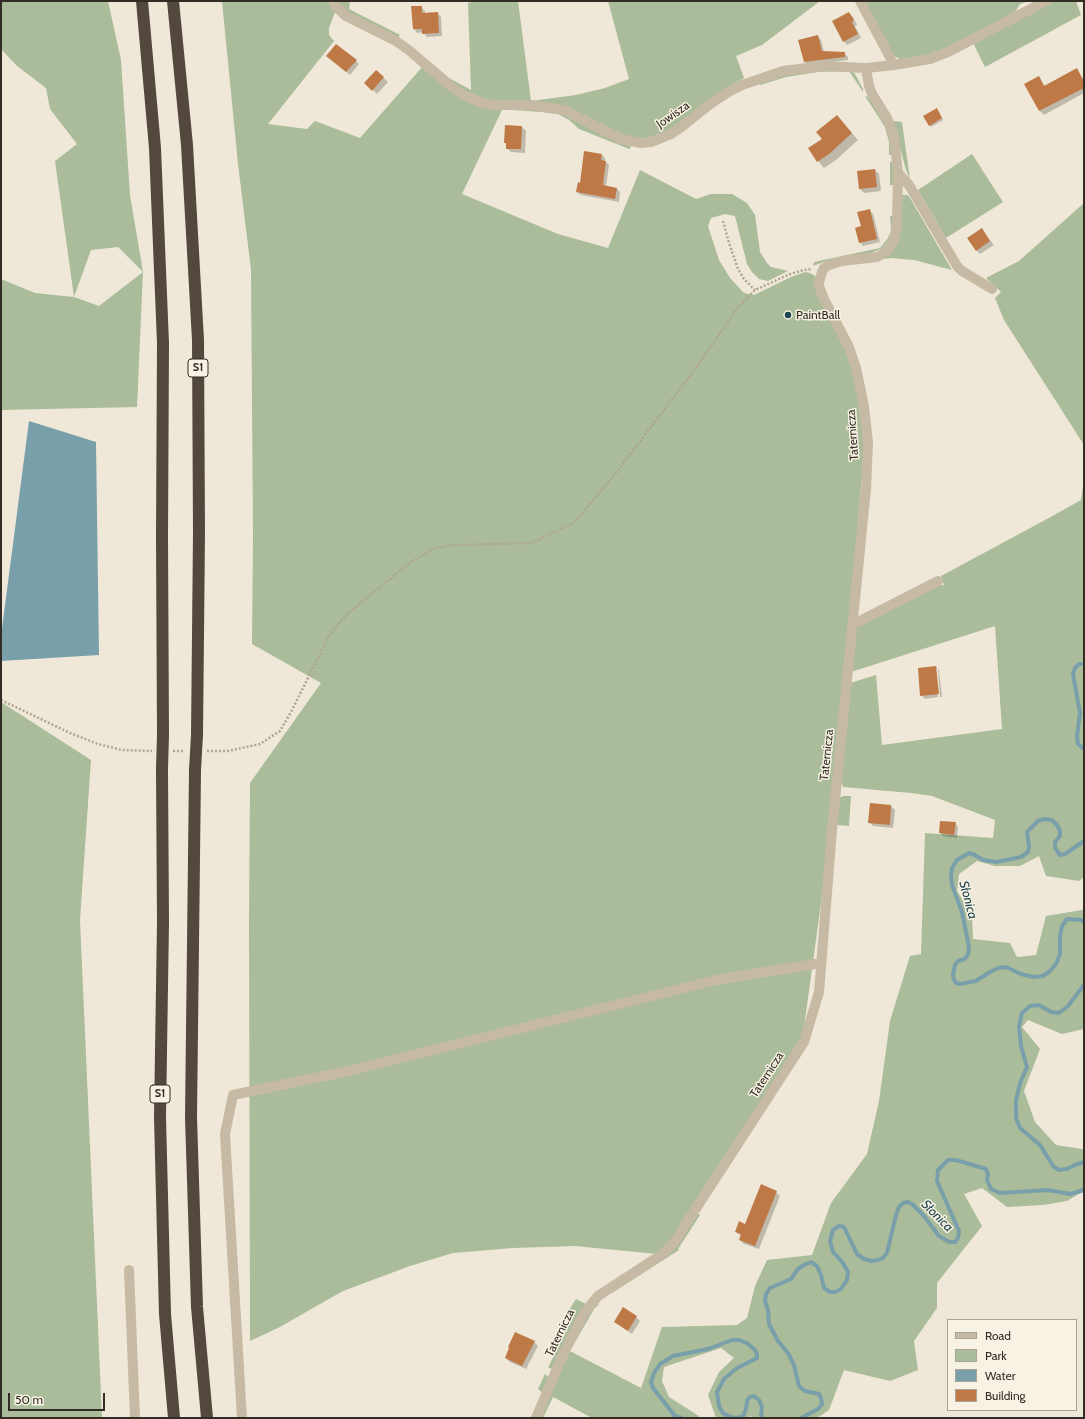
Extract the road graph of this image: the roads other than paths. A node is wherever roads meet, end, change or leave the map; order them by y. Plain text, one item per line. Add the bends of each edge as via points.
1 (142, 1) edge
2 (173, 1) edge
3 (333, 1) edge
4 (860, 1) edge
5 (1046, 1) edge
6 (894, 66) junction
7 (866, 68) junction
8 (898, 173) junction
9 (992, 289) dead end
10 (938, 581) dead end
11 (852, 625) junction
12 (821, 963) junction
13 (129, 1270) dead end
14 (135, 1418) edge
15 (174, 1418) edge
16 (207, 1418) edge
17 (242, 1418) edge
18 (536, 1418) edge

1 - 15 highway, S1, bridge via 155,148 163,344 163,922 160,1117 166,1314
2 - 16 highway, S1, bridge via 187,146 198,340 199,540 191,1117 196,1307
3 - 7 street, Jowisza via 346,16 396,41 410,51 463,95 492,105 536,106 564,110 615,136 636,142 663,139 730,91 763,78 783,72 824,66
4 - 6 street
5 - 6 street, Jowisza via 940,56
6 - 7 street, Jowisza
7 - 8 street via 872,94 894,135
8 - 9 street via 908,185 957,266
8 - 11 street, Taternicza via 897,225 891,247 877,257 834,263 824,268 820,276 819,286 824,299 849,347 867,425 866,489
10 - 11 street
11 - 12 street, Taternicza
12 - 17 street via 716,980 354,1070 233,1095 225,1134
12 - 18 street, Taternicza via 819,992 804,1042 673,1244 664,1253 598,1296 588,1307 565,1350
13 - 14 street

